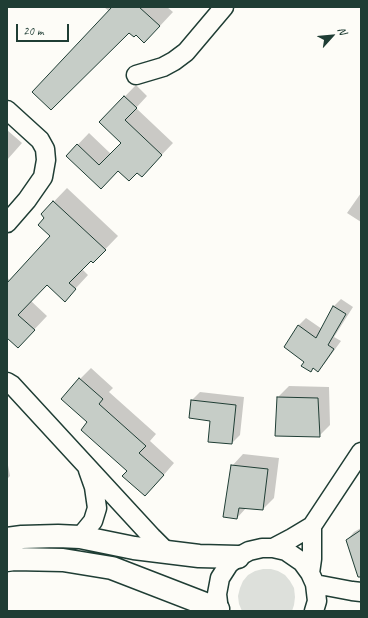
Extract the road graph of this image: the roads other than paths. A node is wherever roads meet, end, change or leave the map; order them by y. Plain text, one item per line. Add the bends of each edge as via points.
1 (224, 7) edge
2 (136, 75) dead end
3 (7, 110) edge
4 (7, 223) edge
5 (7, 382) edge
6 (361, 452) edge
7 (86, 466) junction
8 (312, 526) junction
9 (80, 537) junction
10 (7, 539) edge
11 (273, 548) junction
12 (167, 552) junction
13 (238, 556) junction
14 (7, 560) edge
15 (312, 578) junction
16 (361, 592) edge
17 (219, 610) edge
18 (314, 611) edge

1 - 2 street via 186,52 163,67
3 - 4 street via 40,140 46,160 43,177
5 - 7 street
6 - 8 street
7 - 9 street via 94,487 97,508 93,521
7 - 12 street
8 - 11 street
8 - 15 street
9 - 10 main road
9 - 12 main road
11 - 13 street via 262,548
11 - 15 street via 286,551 302,562
12 - 13 main road via 199,556
13 - 17 street via 220,578 217,594
14 - 17 main road via 64,560 112,568
15 - 16 street
15 - 18 street via 317,601

